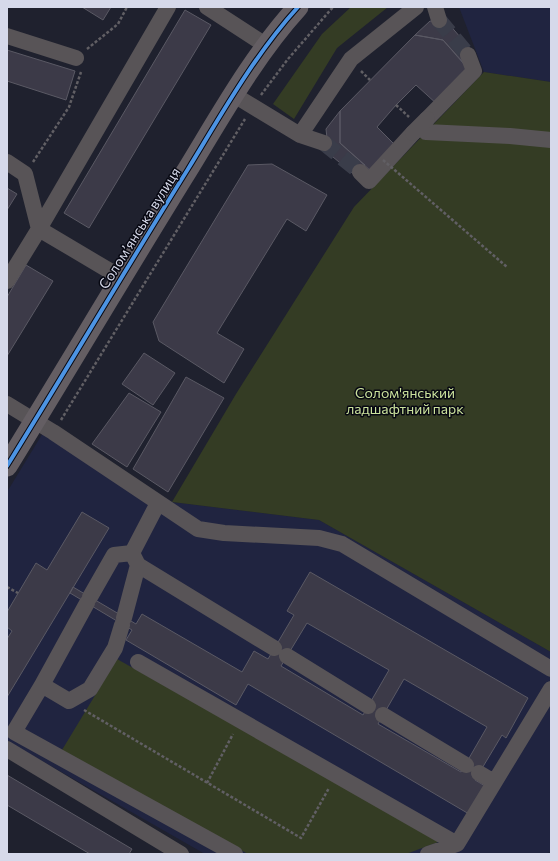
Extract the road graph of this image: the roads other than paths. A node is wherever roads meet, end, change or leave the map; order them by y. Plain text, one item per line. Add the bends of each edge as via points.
1 (168, 7) edge
2 (207, 7) edge
3 (298, 7) edge
4 (416, 7) edge
5 (7, 36) edge
6 (267, 46) junction
7 (468, 55) tunnel mouth
8 (76, 58) road end
9 (234, 95) junction
10 (422, 128) junction
11 (300, 135) junction
12 (551, 140) edge
13 (324, 143) tunnel mouth
14 (7, 162) edge
15 (360, 172) tunnel mouth
16 (39, 229) junction
17 (120, 277) junction
18 (7, 281) edge
19 (7, 404) edge
20 (34, 421) junction
21 (7, 466) edge
22 (158, 502) junction
23 (135, 559) junction
24 (138, 662) dead end
25 (551, 669) edge
26 (42, 685) junction
27 (551, 689) edge
28 (368, 706) dead end
29 (383, 714) dead end
30 (7, 749) edge
31 (494, 782) junction
32 (457, 844) junction
33 (178, 853) edge
34 (235, 854) edge
35 (428, 854) edge

1 - 16 lane
2 - 6 lane
3 - 6 main road, Соломʼянська вулиця
4 - 11 lane via 351,59
5 - 8 lane
6 - 9 main road, Соломʼянська вулиця
7 - 10 lane via 474,71
9 - 11 lane
9 - 17 main road, Соломʼянська вулиця
10 - 12 lane
10 - 15 lane via 369,181
11 - 13 lane
14 - 16 lane via 25,174
16 - 17 lane
16 - 18 lane
17 - 20 main road, Соломʼянська вулиця
19 - 20 lane
20 - 21 main road, Соломʼянська вулиця
20 - 22 lane
22 - 23 lane
22 - 25 lane via 198,528 224,533 319,538 342,544
23 - 26 lane via 114,555
23 - 26 lane via 115,648 90,689 69,701
23 - 28 lane
24 - 32 lane
26 - 34 lane via 14,732
27 - 31 lane
29 - 31 lane
30 - 33 lane
31 - 32 lane
32 - 35 lane

